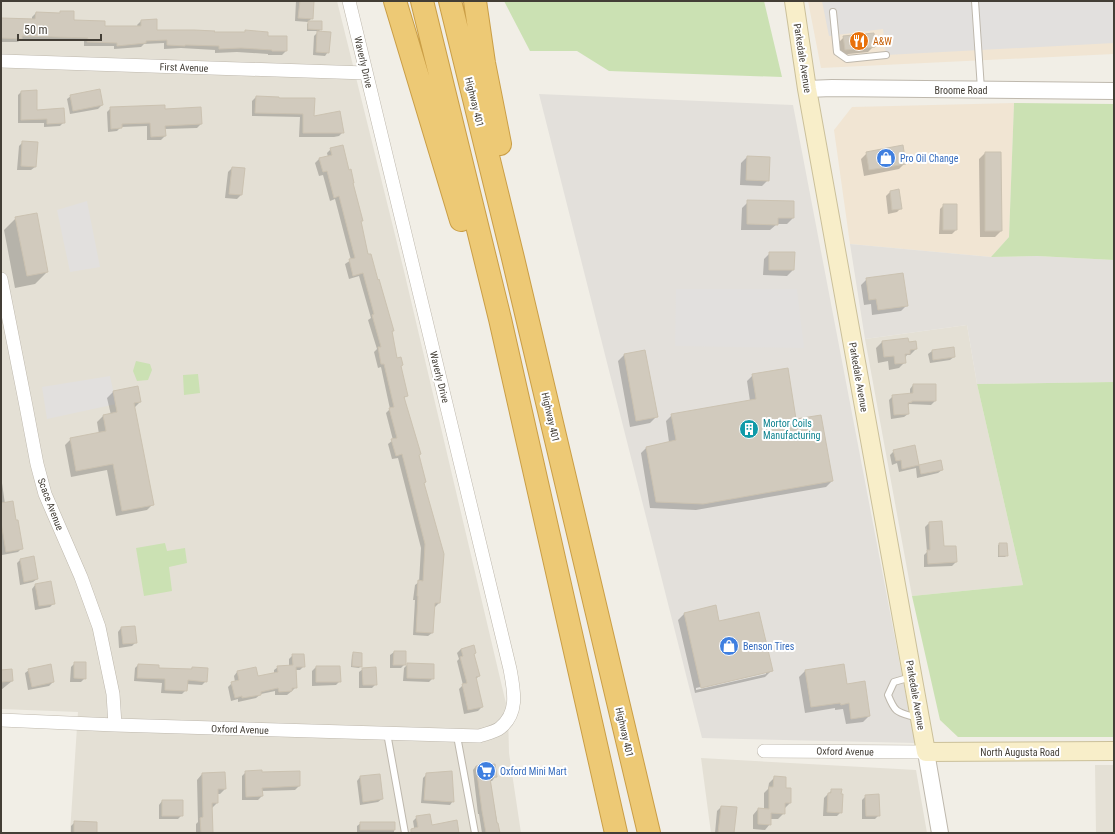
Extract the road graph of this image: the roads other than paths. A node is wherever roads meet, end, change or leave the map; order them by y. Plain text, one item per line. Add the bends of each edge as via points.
1 (350, 1) edge
2 (395, 1) edge
3 (422, 1) edge
4 (450, 1) edge
5 (475, 1) edge
6 (794, 1) edge
7 (974, 1) edge
8 (833, 12) dead end
9 (886, 54) dead end
10 (1, 61) edge
11 (366, 73) junction
12 (807, 89) junction
13 (981, 90) junction
14 (1114, 91) edge
15 (512, 254) junction
16 (1, 279) edge
17 (500, 319) junction
18 (913, 677) junction
19 (920, 718) junction
20 (1, 720) edge
21 (115, 725) junction
22 (387, 734) junction
23 (457, 736) junction
24 (479, 736) joint
25 (764, 751) dead end
26 (1114, 751) edge
27 (926, 752) junction
28 (405, 833) edge
29 (475, 833) edge
30 (616, 833) edge
31 (649, 833) edge
32 (940, 833) edge

1 - 11 street, Waverly Drive
2 - 17 highway via 482,291
3 - 17 highway
4 - 15 highway, Highway 401
5 - 15 highway via 514,222
6 - 12 main road, Parkedale Avenue
7 - 13 lane
8 - 9 lane via 837,52 847,59
10 - 11 street, First Avenue
11 - 24 street, Waverly Drive via 515,694 512,715 499,729
12 - 13 street, Broome Road
12 - 18 main road, Parkedale Avenue
13 - 14 street, Broome Road
15 - 31 highway, Highway 401
16 - 21 street, Scace Avenue via 37,464 45,494 81,577 99,627 113,694
17 - 30 highway
18 - 19 main road, Parkedale Avenue
18 - 19 lane via 894,682 888,695 897,712
19 - 27 main road, Parkedale Avenue
20 - 21 street, Oxford Avenue
21 - 22 street, Oxford Avenue
22 - 23 street, Oxford Avenue
22 - 28 lane
23 - 24 street, Oxford Avenue
23 - 29 lane
25 - 27 street, Oxford Avenue
26 - 27 main road, North Augusta Road
27 - 32 street

